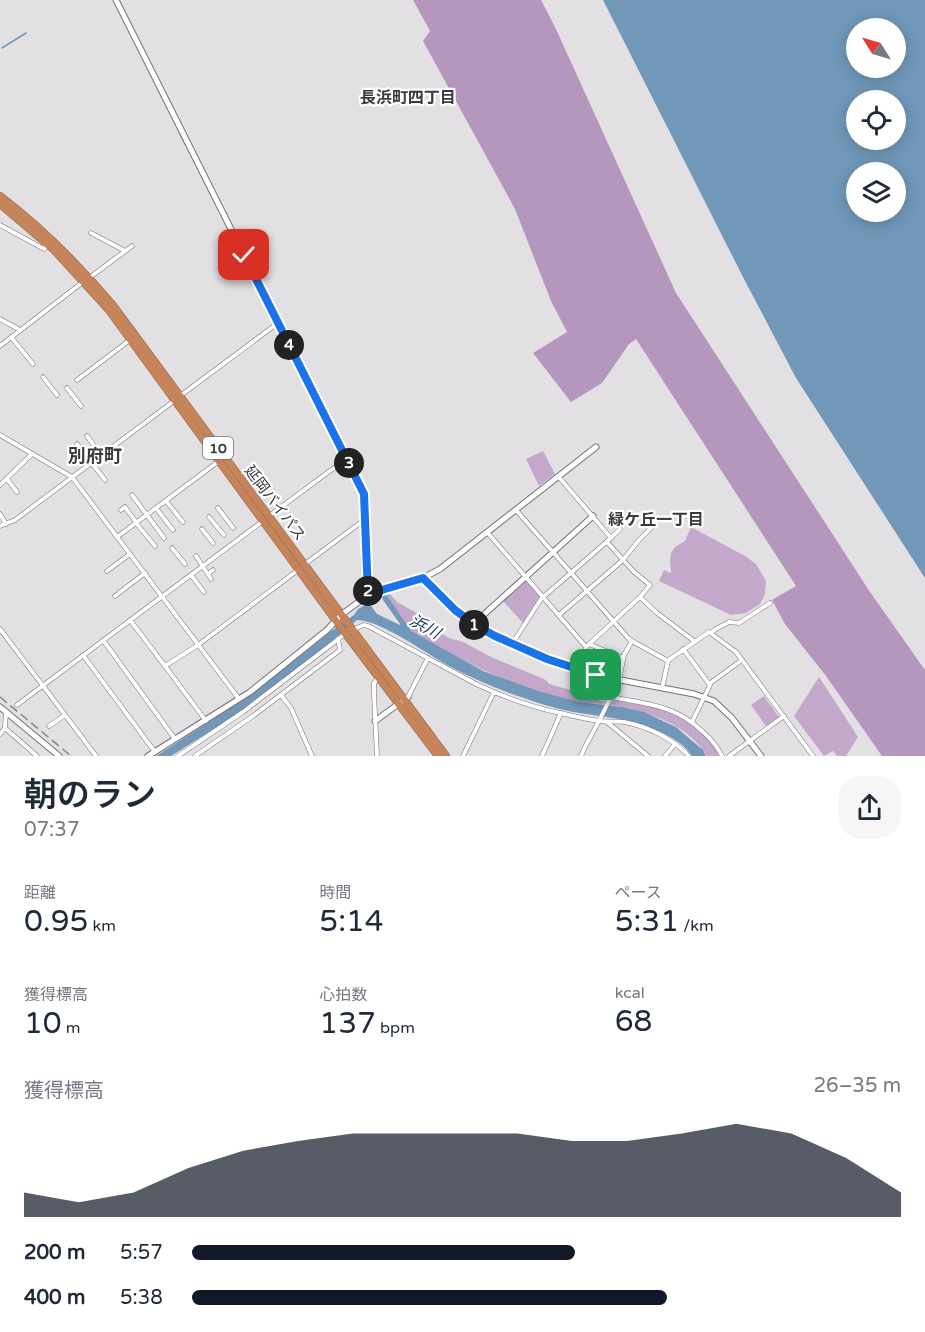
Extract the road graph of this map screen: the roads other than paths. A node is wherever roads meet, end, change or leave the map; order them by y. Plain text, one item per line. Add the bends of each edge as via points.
1 (116, 0) edge
2 (0, 196) edge
3 (0, 204) edge
4 (0, 225) edge
5 (91, 232) dead end
6 (51, 243) junction
7 (132, 246) dead end
8 (125, 251) junction
9 (87, 280) junction
10 (0, 319) edge
11 (278, 323) junction
12 (20, 330) junction
13 (11, 337) junction
14 (130, 340) junction
15 (0, 346) edge
16 (33, 364) dead end
17 (43, 377) dead end
18 (77, 380) dead end
19 (67, 388) dead end
20 (57, 395) dead end
21 (177, 398) junction
22 (81, 406) dead end
23 (0, 435) edge
24 (87, 436) dead end
25 (77, 444) dead end
26 (597, 447) dead end
27 (32, 454) junction
28 (102, 455) junction
29 (346, 459) junction
30 (219, 460) junction
31 (92, 462) junction
32 (558, 476) junction
33 (72, 477) junction
34 (7, 479) junction
35 (105, 480) dead end
36 (0, 485) edge
37 (17, 492) dead end
38 (132, 495) dead end
39 (166, 501) junction
40 (156, 508) junction
41 (218, 508) dead end
42 (516, 509) junction
43 (121, 510) dead end
44 (0, 514) edge
45 (146, 515) junction
46 (593, 516) junction
47 (209, 517) dead end
48 (266, 519) junction
49 (183, 522) dead end
50 (136, 523) junction
51 (6, 524) junction
52 (366, 524) junction
53 (0, 526) edge
54 (233, 528) dead end
55 (651, 528) dead end
56 (202, 529) dead end
57 (620, 529) dead end
58 (173, 531) dead end
59 (487, 532) junction
60 (224, 535) dead end
61 (117, 537) junction
62 (164, 538) dead end
63 (610, 538) junction
64 (607, 542) junction
65 (213, 543) dead end
66 (155, 546) dead end
67 (172, 549) dead end
68 (553, 551) junction
69 (130, 554) junction
70 (196, 556) dead end
71 (623, 560) junction
72 (185, 564) dead end
73 (202, 566) junction
74 (301, 567) junction
75 (213, 570) dead end
76 (107, 571) dead end
77 (145, 573) junction
78 (572, 573) junction
79 (191, 574) junction
80 (208, 574) junction
81 (525, 576) junction
82 (423, 578) junction
83 (212, 579) dead end
84 (586, 591) junction
85 (204, 592) dead end
86 (368, 595) junction
87 (115, 596) dead end
88 (162, 596) junction
89 (544, 597) junction
90 (640, 597) junction
91 (770, 603) dead end
92 (559, 615) junction
93 (130, 620) junction
94 (340, 620) junction
95 (613, 621) junction
96 (475, 625) junction
97 (0, 628) edge
98 (348, 631) junction
99 (711, 633) junction
100 (338, 639) junction
101 (103, 640) junction
102 (632, 641) junction
103 (694, 641) junction
104 (512, 644) junction
105 (198, 645) junction
106 (588, 646) junction
107 (683, 649) junction
108 (83, 655) junction
109 (428, 658) junction
110 (623, 658) junction
111 (742, 660) junction
112 (668, 661) junction
113 (165, 666) junction
114 (579, 670) junction
115 (378, 678) junction
116 (619, 680) junction
117 (709, 684) junction
118 (43, 685) junction
119 (662, 688) junction
120 (494, 692) junction
121 (281, 695) junction
122 (704, 697) junction
123 (239, 699) junction
124 (610, 700) junction
125 (404, 701) junction
126 (17, 705) dead end
127 (0, 706) edge
128 (6, 711) junction
129 (561, 713) junction
130 (65, 715) junction
131 (784, 716) junction
132 (600, 720) junction
133 (206, 721) junction
134 (607, 721) junction
135 (375, 722) junction
136 (692, 722) junction
137 (50, 726) dead end
138 (5, 728) junction
139 (0, 734) edge
140 (176, 739) junction
141 (749, 741) junction
142 (675, 744) junction
143 (155, 752) junction
144 (37, 756) edge
145 (59, 756) edge
146 (96, 756) edge
147 (148, 756) edge
148 (178, 756) edge
149 (195, 756) edge
150 (312, 756) edge
151 (377, 756) edge
152 (438, 756) edge
153 (446, 756) edge
154 (463, 756) edge
155 (542, 756) edge
156 (581, 756) edge
157 (648, 756) edge
158 (665, 756) edge
159 (689, 756) edge
160 (723, 756) edge
161 (729, 756) edge
162 (761, 756) edge
163 (813, 756) edge

1 - 11 street
2 - 6 highway, 延岡バイパス / 10
3 - 6 highway, 延岡バイパス / 10
4 - 6 street via 44,249
5 - 8 street
6 - 9 highway, 延岡バイパス / 10
7 - 8 street
8 - 9 street
9 - 12 street
9 - 14 highway, 延岡バイパス / 10
9 - 21 highway, 延岡バイパス / 10 via 112,304
10 - 12 street
11 - 21 street
11 - 29 street
12 - 13 street
13 - 15 street
13 - 16 street
14 - 18 street
14 - 21 highway, 延岡バイパス / 10
17 - 20 street
19 - 22 street
21 - 28 street
21 - 30 highway, 延岡バイパス / 10
21 - 48 highway, 延岡バイパス / 10
23 - 27 street
24 - 28 street
25 - 31 street
26 - 32 street
27 - 33 street
27 - 34 street
28 - 31 street
29 - 48 street
29 - 52 street via 364,494
30 - 39 street
30 - 48 highway, 延岡バイパス / 10
31 - 33 street
31 - 35 street
32 - 42 street
32 - 46 street
33 - 51 street
33 - 61 street
34 - 36 street
34 - 37 street
38 - 45 street
39 - 40 street
39 - 49 street
40 - 45 street
40 - 58 street
41 - 54 street
42 - 59 street
42 - 68 street
43 - 50 street via 125,507
44 - 51 street
45 - 50 street
45 - 62 street
46 - 63 street
46 - 68 street
47 - 60 street
48 - 73 street
48 - 74 highway, 延岡バイパス / 10
50 - 61 street
50 - 66 street
51 - 53 street
52 - 74 street via 360,523
52 - 86 street
55 - 71 street
56 - 65 street
57 - 63 street
59 - 81 street
59 - 82 street
61 - 69 street
63 - 64 street
64 - 71 street
64 - 78 street
67 - 72 street
68 - 78 street
68 - 81 street
69 - 76 street
69 - 77 street
70 - 73 street
71 - 84 street
71 - 90 street via 650,585
73 - 79 street
73 - 80 street
74 - 94 highway, 延岡バイパス / 10
74 - 105 street
75 - 80 street
77 - 87 street
77 - 88 street
78 - 84 street
78 - 89 street
79 - 85 street
79 - 88 street
80 - 83 street
81 - 89 street
81 - 96 street
82 - 86 street
82 - 96 street
84 - 92 street
84 - 95 street
86 - 94 street
88 - 93 street
88 - 105 street
89 - 92 street
89 - 104 street
90 - 95 street
90 - 103 street
91 - 99 street via 740,623 729,622
92 - 106 street
93 - 101 street
93 - 113 street
94 - 98 highway, 延岡バイパス / 10
94 - 123 street
95 - 102 street
95 - 106 street
96 - 104 street
97 - 118 street
98 - 100 street
98 - 109 street via 369,626
98 - 115 highway, 延岡バイパス / 10
98 - 125 highway, 延岡バイパス / 10
99 - 103 street
99 - 111 street
100 - 121 street via 340,650
100 - 148 street
101 - 108 street
101 - 140 street
102 - 110 street
102 - 112 street
103 - 107 street
104 - 114 street
105 - 113 street
105 - 123 street
106 - 110 street
106 - 114 street
107 - 112 street
107 - 117 street
108 - 118 street
108 - 143 street
109 - 120 street
109 - 125 street
110 - 116 street
111 - 117 street
111 - 131 street
112 - 119 street
113 - 133 street
114 - 116 street
115 - 125 highway, 延岡バイパス / 10
115 - 135 street via 374,683
116 - 119 street
116 - 124 street
117 - 122 street
118 - 126 street
118 - 130 street
119 - 122 street
120 - 129 street
120 - 154 street
121 - 149 street
121 - 150 street via 291,708
122 - 136 street
122 - 141 street via 727,712
123 - 133 street
124 - 132 street
124 - 136 street via 655,705
125 - 135 street
125 - 152 highway, 延岡バイパス / 10
125 - 153 highway, 延岡バイパス / 10
127 - 128 street
128 - 138 street
128 - 145 street
129 - 132 street
129 - 155 street
130 - 137 street
130 - 146 street
131 - 141 street
131 - 163 street
132 - 134 street
132 - 156 street
133 - 140 street
134 - 142 street via 637,725
134 - 157 street
135 - 151 street
136 - 160 street
138 - 139 street
138 - 144 street
140 - 143 street
141 - 161 street
141 - 162 street
142 - 158 street
142 - 159 street
143 - 147 street

